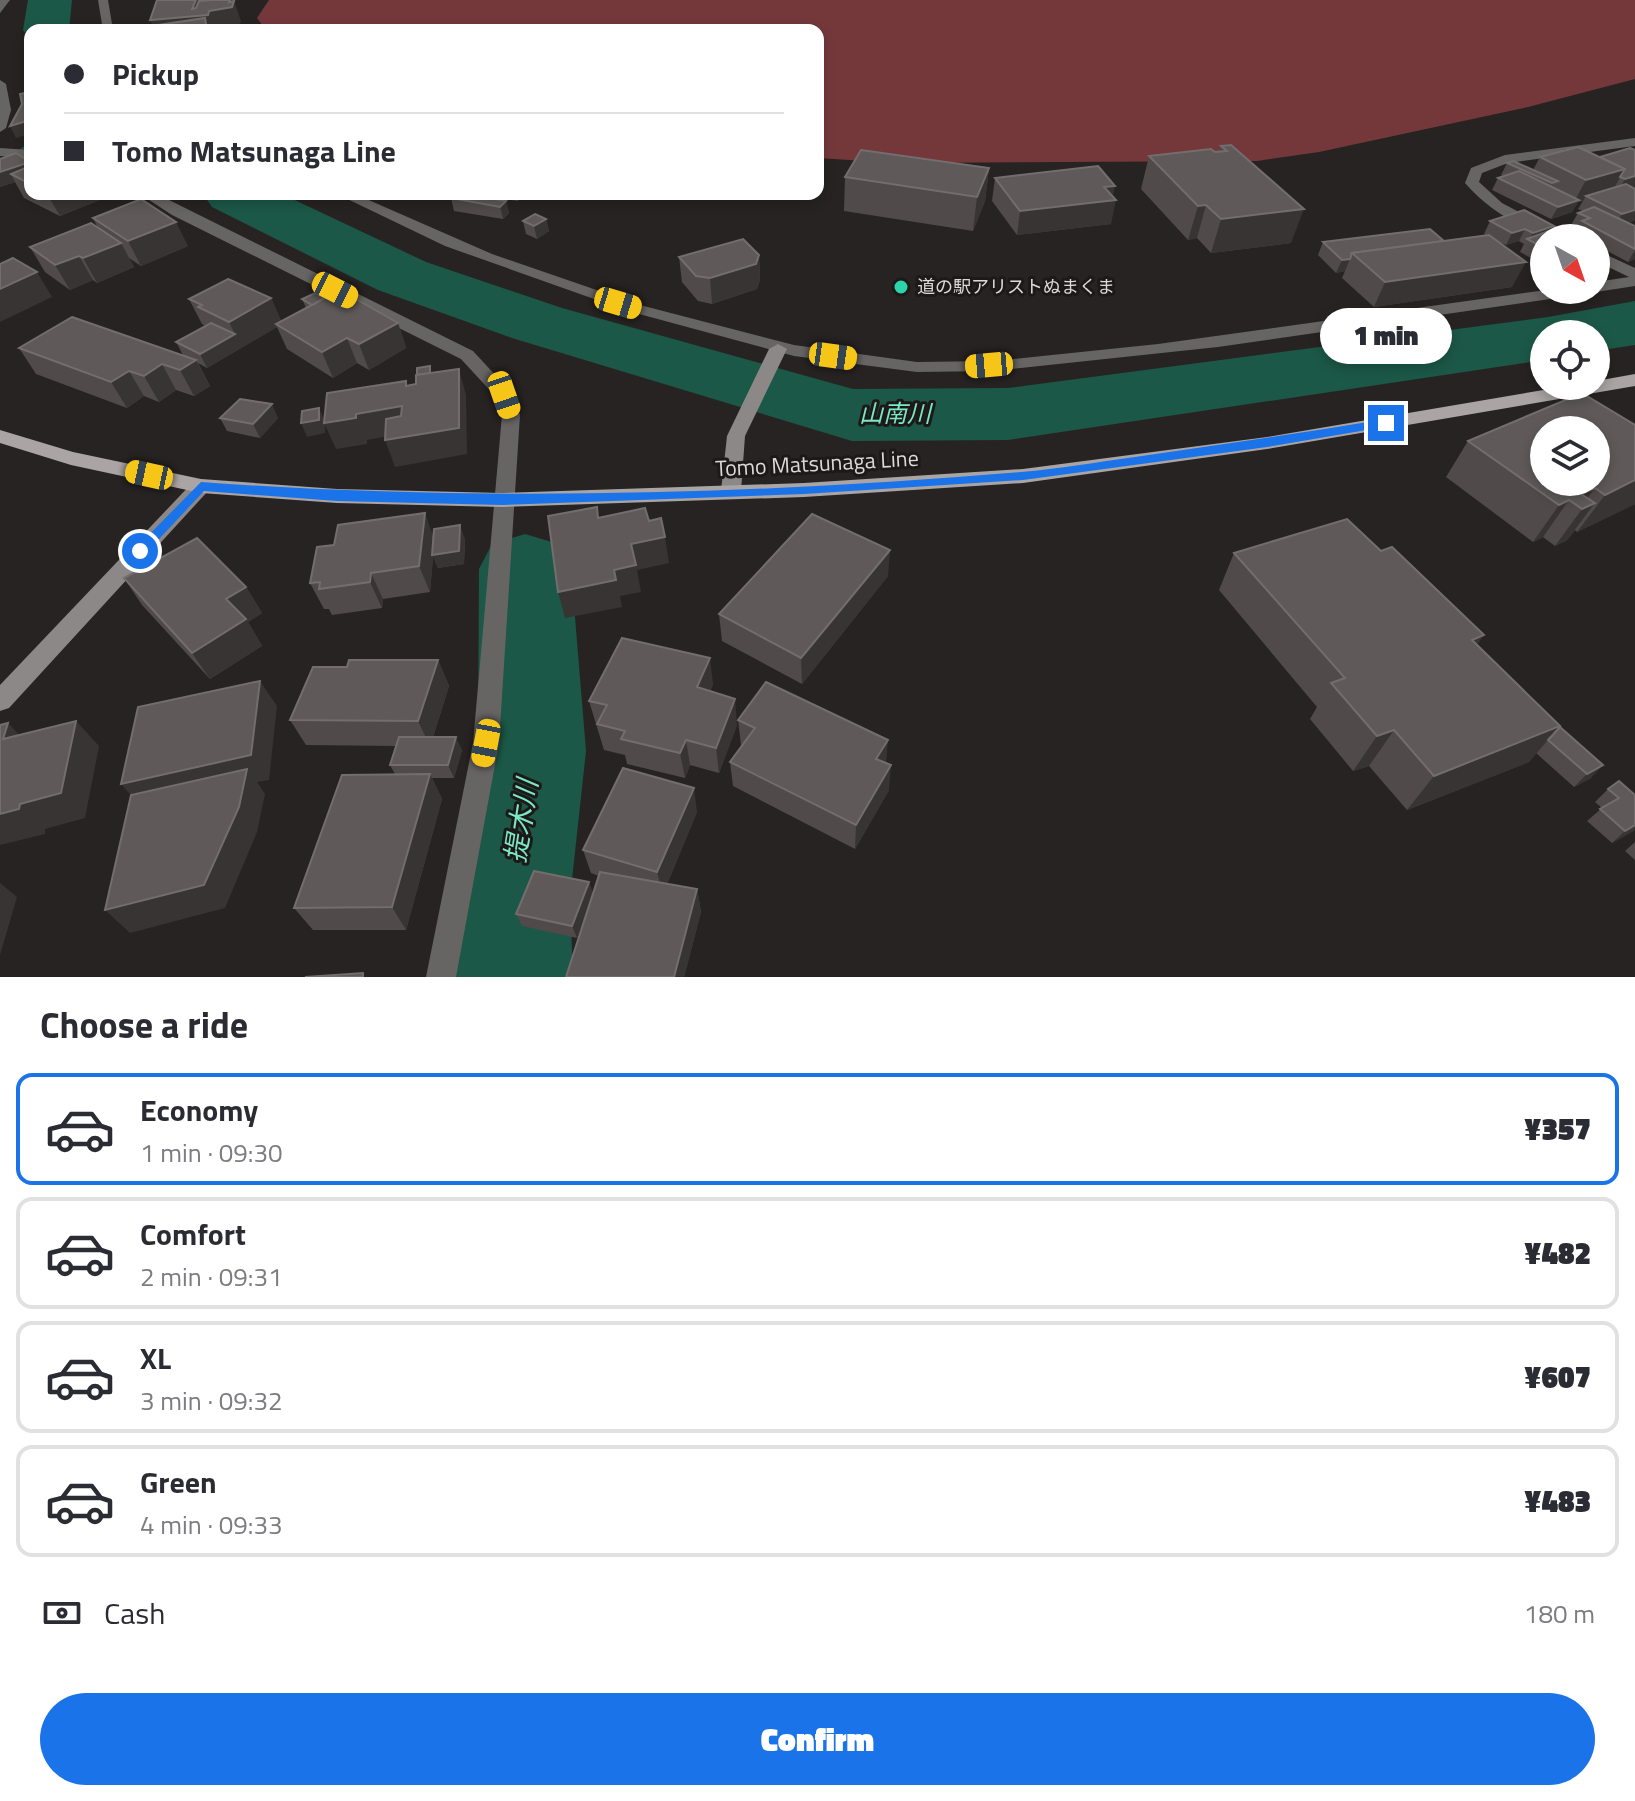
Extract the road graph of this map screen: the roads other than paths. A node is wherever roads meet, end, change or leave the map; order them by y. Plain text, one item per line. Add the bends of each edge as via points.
1 (5, 0) edge
2 (103, 0) edge
3 (0, 10) edge
4 (107, 24) edge
5 (0, 84) edge
6 (0, 128) edge
7 (1635, 142) edge
8 (3, 152) edge
9 (24, 154) edge
10 (157, 200) edge
11 (356, 200) edge
12 (1533, 224) edge
13 (1610, 262) edge
14 (1635, 274) edge
15 (1635, 281) edge
16 (1610, 285) edge
17 (1530, 297) edge
18 (775, 356) junction
19 (1635, 380) edge
20 (1610, 385) edge
21 (1530, 399) edge
22 (1573, 400) edge
23 (1588, 411) edge
24 (0, 436) edge
25 (201, 486) junction
26 (731, 491) junction
27 (502, 500) junction
28 (0, 701) edge
29 (441, 977) edge

1 - 3 street
2 - 4 street
5 - 6 street via 5,110
7 - 12 street via 1505,159 1476,171 1472,183 1497,206
8 - 9 street
10 - 27 street via 467,355 504,395 511,415
11 - 18 street via 540,279
13 - 14 street
15 - 16 street
17 - 18 street via 1221,344 959,368
18 - 26 street via 736,436
19 - 20 main road, Tomo Matsunaga Line
21 - 26 main road, Tomo Matsunaga Line via 1267,443 1023,476
22 - 23 street
24 - 25 main road, Tomo Matsunaga Line via 71,458
25 - 27 main road, Tomo Matsunaga Line
25 - 28 street
26 - 27 main road, Tomo Matsunaga Line
27 - 29 street via 486,743

